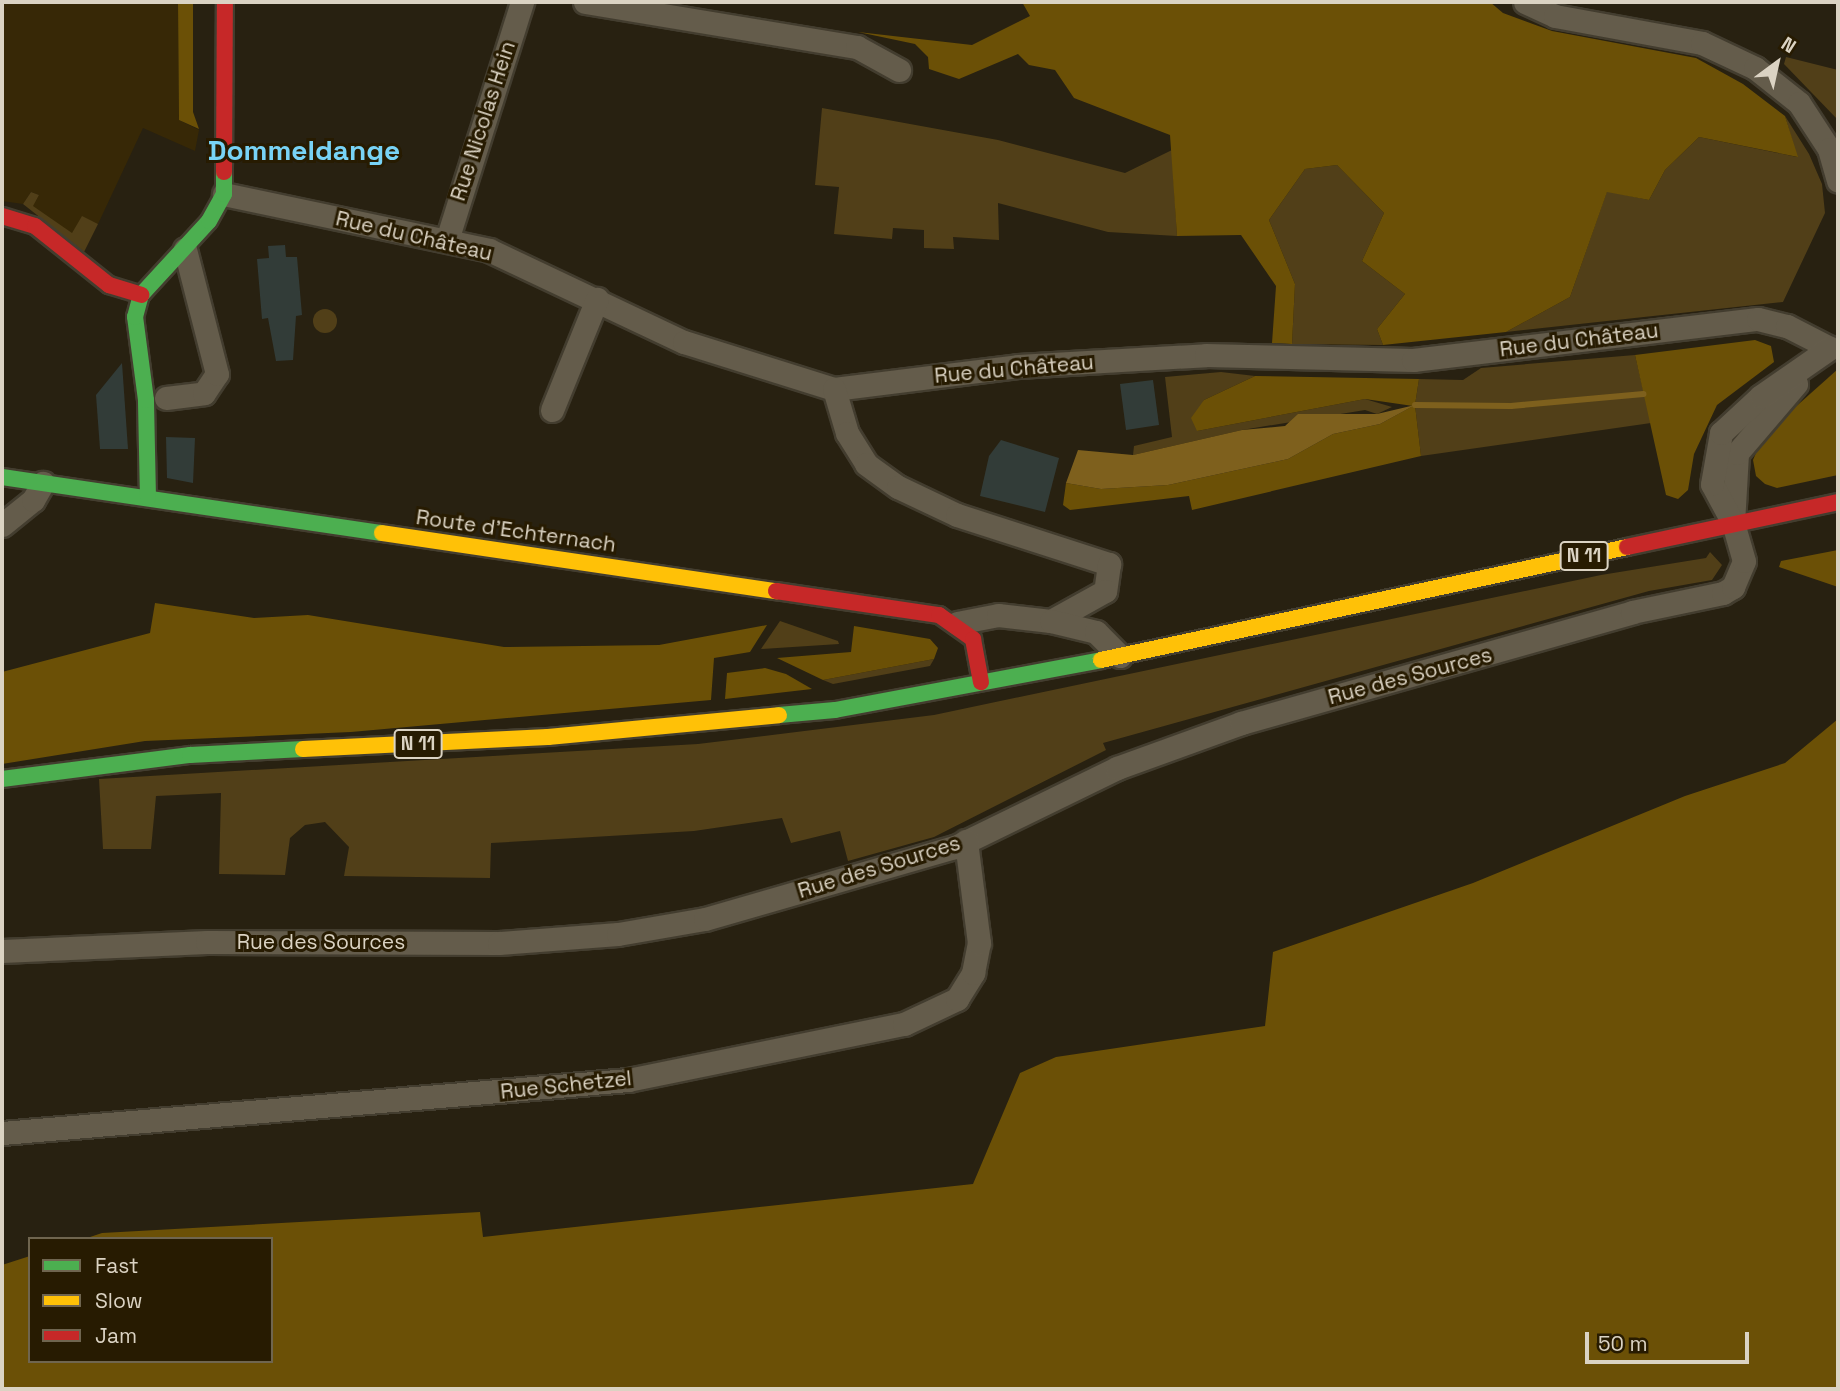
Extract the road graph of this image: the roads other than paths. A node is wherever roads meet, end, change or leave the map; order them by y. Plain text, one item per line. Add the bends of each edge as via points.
1 (225, 2) edge
2 (522, 2) edge
3 (585, 2) edge
4 (1525, 2) edge
5 (899, 70) dead end
6 (1833, 146) edge
7 (1838, 181) edge
8 (224, 194) junction
9 (2, 216) edge
10 (447, 240) junction
11 (185, 248) junction
12 (141, 295) junction
13 (597, 299) junction
14 (1834, 342) edge
15 (834, 389) junction
16 (166, 398) dead end
17 (552, 410) dead end
18 (2, 477) edge
19 (43, 483) junction
20 (148, 498) junction
21 (1838, 502) edge
22 (1732, 523) junction
23 (2, 525) edge
24 (1051, 621) junction
25 (957, 623) junction
26 (1120, 656) junction
27 (981, 682) junction
28 (2, 779) edge
29 (967, 841) junction
30 (2, 951) edge
31 (2, 1133) edge

1 - 8 main road
2 - 10 street, Rue Nicolas Hein
3 - 5 street via 857,47
4 - 6 street via 1555,16 1702,43 1755,68 1799,103
6 - 7 street
8 - 10 street, Rue du Château
8 - 11 main road
9 - 12 main road via 34,226 109,285
10 - 13 street, Rue du Château via 489,250
11 - 12 main road
11 - 16 street via 217,374 204,393
12 - 20 main road via 135,340 146,400
13 - 15 street, Rue du Château via 684,342
13 - 17 street
14 - 15 street, Rue du Château via 1758,319 1413,359 1206,355 1018,366
14 - 22 street via 1746,435 1737,453
15 - 24 street via 847,433 866,464 898,487 957,515 1109,564 1105,592
18 - 19 main road, Route d'Echternach
19 - 20 main road, Route d'Echternach
19 - 23 street via 33,500
20 - 25 main road, Route d'Echternach via 939,615
21 - 22 main road, N 11
22 - 26 main road, N 11
22 - 29 street, Rue des Sources via 1744,561 1733,587 1723,593 1632,612 1241,723 1117,768
24 - 25 street via 998,615
24 - 26 street via 1096,632
25 - 27 main road via 973,639
26 - 27 main road, N 11
27 - 28 main road, N 11 via 835,710 693,726 190,755
29 - 30 street, Rue des Sources via 705,919 618,934 499,943 207,942
29 - 31 street, Rue Schetzel via 979,943 973,973 957,999 904,1024 628,1080

